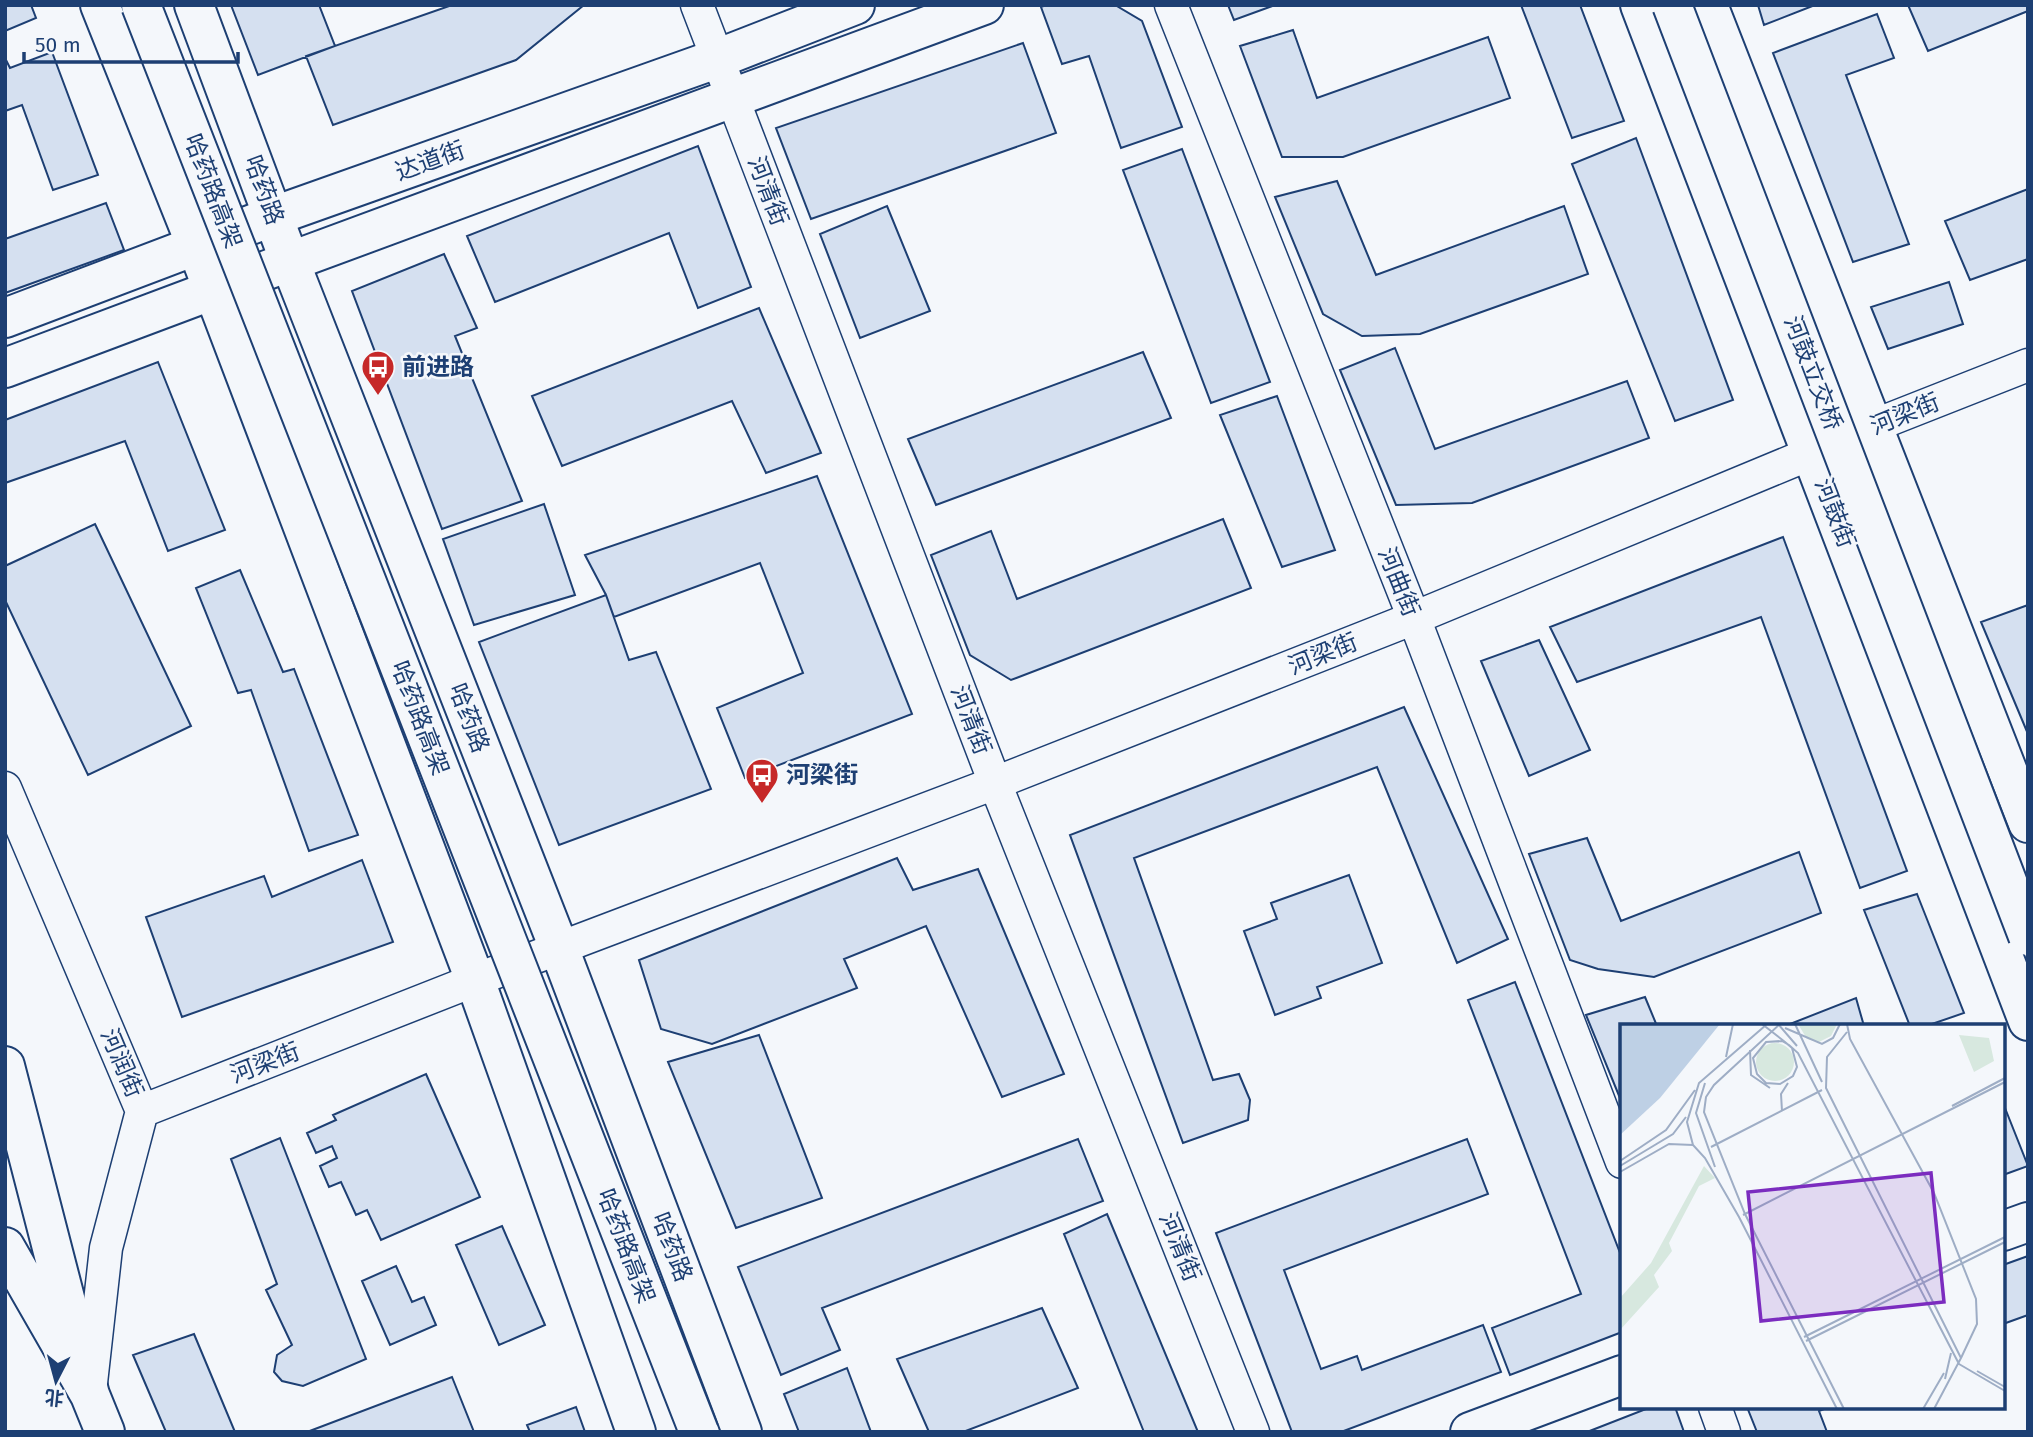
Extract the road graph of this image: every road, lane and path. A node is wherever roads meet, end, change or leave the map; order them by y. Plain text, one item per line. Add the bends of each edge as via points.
1 (100, 5) edge
2 (141, 5) edge
3 (194, 5) edge
4 (697, 5) edge
5 (855, 5) edge
6 (984, 5) edge
7 (1171, 5) edge
8 (1640, 5) edge
9 (1672, 5) edge
10 (1708, 5) edge
11 (719, 58) junction
12 (733, 99) junction
13 (274, 216) junction
14 (196, 245) junction
15 (290, 262) junction
16 (213, 290) junction
17 (5, 317) edge
18 (2028, 365) edge
19 (5, 368) edge
20 (1873, 426) junction
21 (1812, 453) junction
22 (1414, 618) junction
23 (995, 783) junction
24 (5, 788) edge
25 (2028, 823) edge
26 (2028, 936) edge
27 (559, 948) junction
28 (475, 980) junction
29 (2028, 1021) edge
30 (5, 1066) edge
31 (142, 1111) junction
32 (1620, 1156) edge
33 (2028, 1222) edge
34 (2005, 1230) edge
35 (5, 1247) edge
36 (1620, 1376) edge
37 (90, 1395) junction
38 (1716, 1409) edge
39 (105, 1432) edge
40 (636, 1432) edge
41 (699, 1432) edge
42 (742, 1432) edge
43 (1253, 1432) edge
44 (1470, 1432) edge
45 (1724, 1432) edge

1 - 14 main road
2 - 41 main road, 哈药路高架, bridge
3 - 13 main road, 哈药路
4 - 11 street, 河清街
5 - 11 main road, 达道街
6 - 12 main road
7 - 22 street, 河曲街
8 - 21 main road, 河鼓街
9 - 26 main road, 河鼓立交桥, bridge
10 - 20 main road
11 - 12 street, 河清街
11 - 13 main road, 达道街
12 - 15 main road
12 - 23 street, 河清街
13 - 14 main road, 达道街
13 - 15 main road, 哈药路
14 - 16 main road
14 - 17 main road, 达道街
15 - 16 main road
15 - 27 main road, 哈药路
16 - 19 main road
16 - 28 main road
18 - 20 street, 河梁街
20 - 21 street, 河梁街
20 - 25 main road
21 - 22 street, 河梁街
21 - 29 main road, 河鼓街
22 - 23 street, 河梁街
22 - 32 street, 河曲街
23 - 27 street, 河梁街
23 - 43 street, 河清街
24 - 31 street, 河润街
27 - 28 street, 河梁街
27 - 42 main road, 哈药路
28 - 31 street, 河梁街
28 - 40 main road
30 - 37 main road
31 - 37 street, 河润街 via 106,1248
33 - 34 main road
35 - 37 main road, 河润街
36 - 44 main road
37 - 39 main road, 河润街
38 - 45 street

